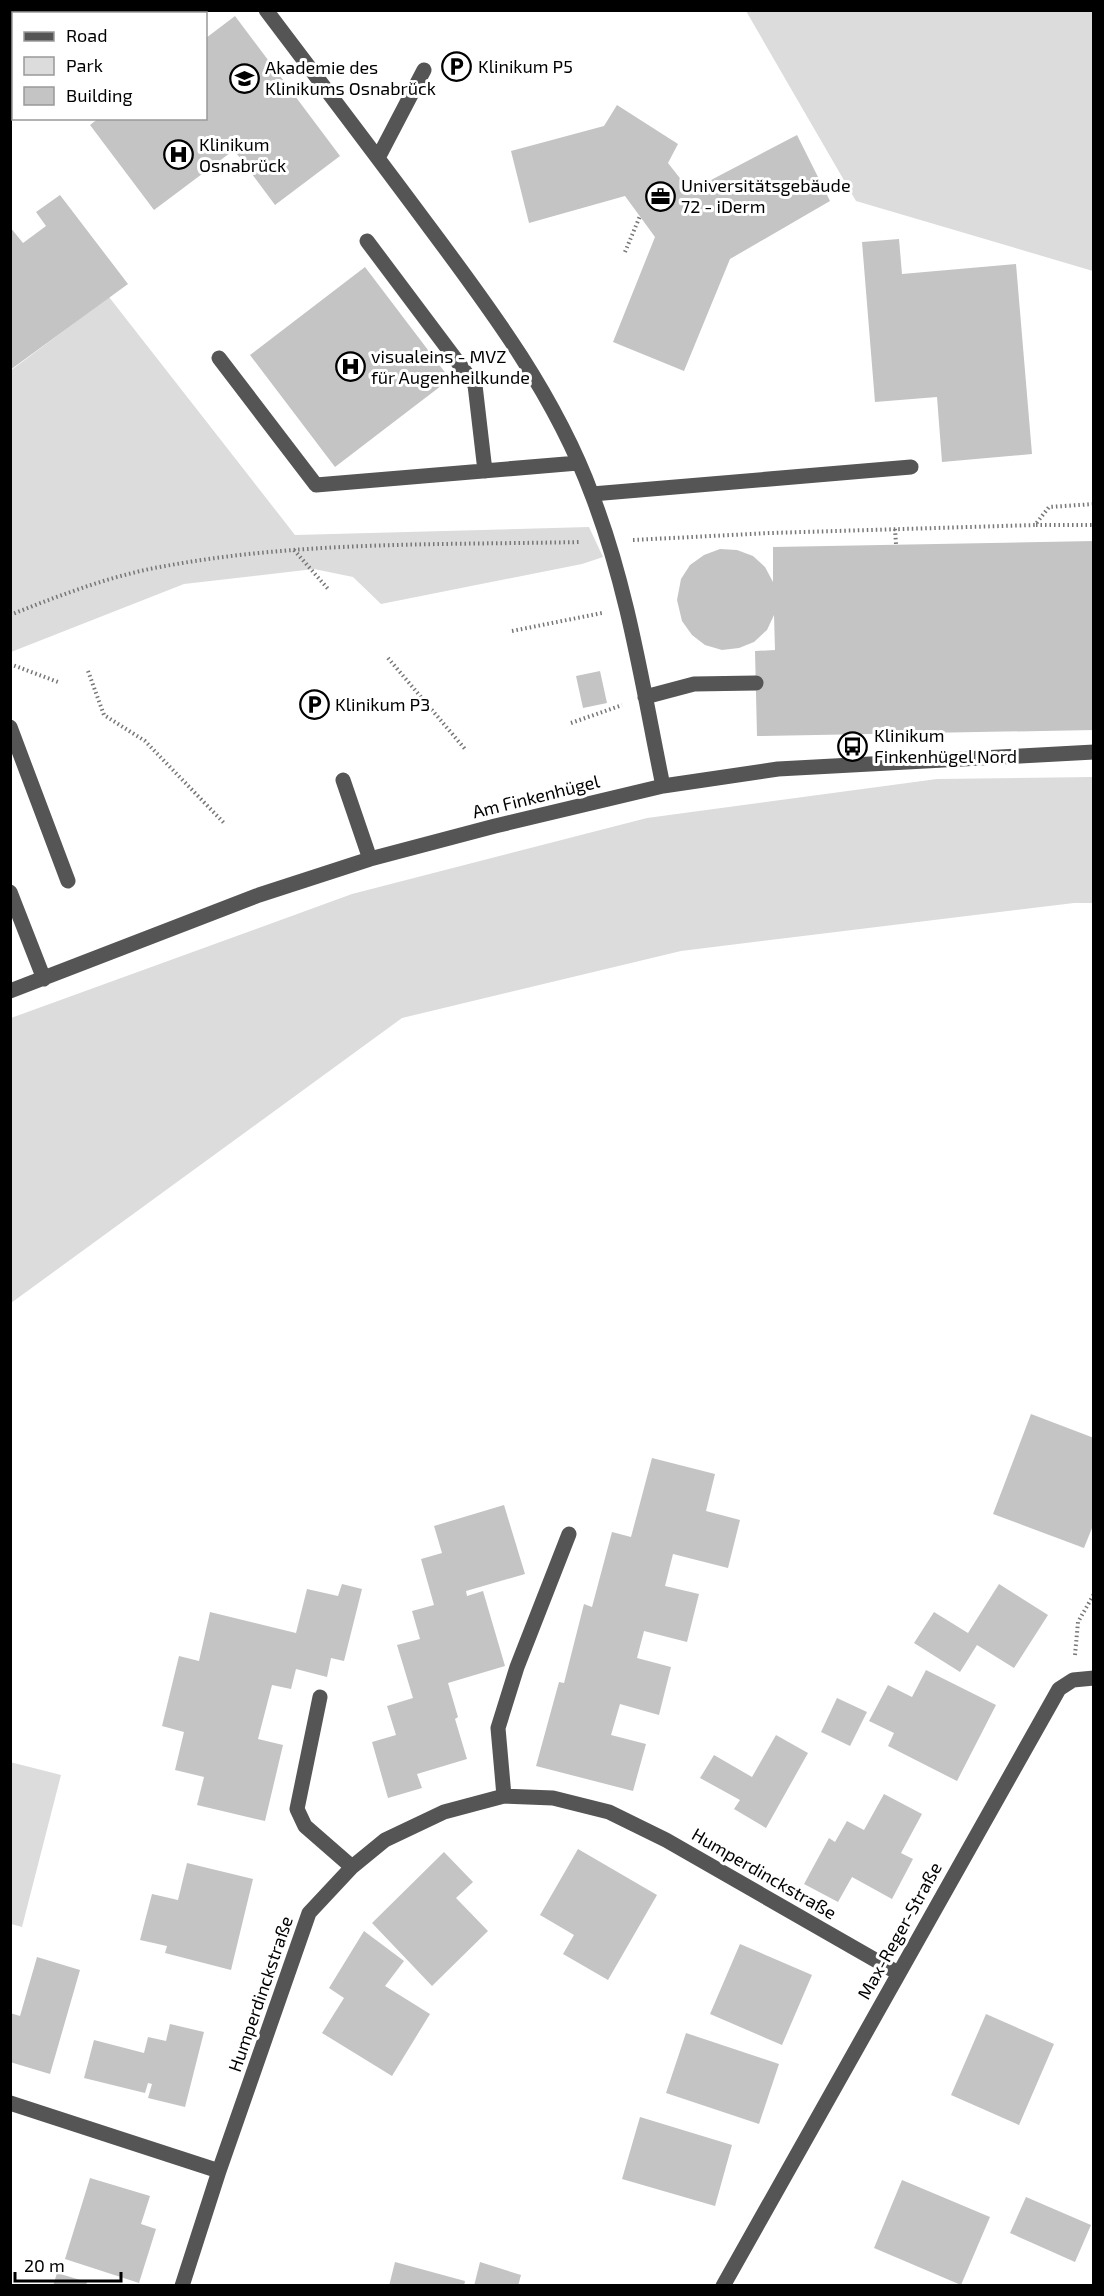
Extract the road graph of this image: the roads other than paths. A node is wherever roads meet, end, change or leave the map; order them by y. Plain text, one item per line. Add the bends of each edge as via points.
1 (266, 10) edge
2 (424, 70) dead end
3 (378, 158) junction
4 (367, 241) dead end
5 (219, 358) dead end
6 (578, 463) junction
7 (911, 467) dead end
8 (485, 471) junction
9 (592, 494) junction
10 (756, 683) dead end
11 (645, 697) junction
12 (10, 727) edge
13 (1094, 752) edge
14 (343, 780) dead end
15 (663, 786) junction
16 (370, 859) junction
17 (68, 881) dead end
18 (10, 892) edge
19 (44, 979) junction
20 (10, 991) edge
21 (569, 1534) dead end
22 (1094, 1678) edge
23 (320, 1697) dead end
24 (504, 1796) junction
25 (352, 1867) junction
26 (898, 1973) junction
27 (10, 2103) edge
28 (219, 2171) junction
29 (182, 2286) edge
30 (723, 2286) edge

1 - 3 street
2 - 3 street
3 - 6 street via 515,348 558,417
4 - 8 street via 475,385
5 - 8 street via 316,485
6 - 8 street
6 - 9 street
7 - 9 street
9 - 11 street via 627,608
10 - 11 street via 694,684
11 - 15 street
12 - 17 street
13 - 15 street, Am Finkenhügel via 778,769
14 - 16 street
15 - 16 street, Am Finkenhügel
16 - 19 street, Am Finkenhügel via 259,895
18 - 19 street
19 - 20 street, Am Finkenhügel
21 - 24 street via 517,1667 498,1728
22 - 26 street, Max-Reger-Straße via 1073,1680 1059,1689
23 - 25 street via 297,1809 305,1827
24 - 25 street, Humperdinckstraße via 444,1812 385,1840
24 - 26 street, Humperdinckstraße via 553,1798 609,1812 666,1840
25 - 28 street, Humperdinckstraße via 309,1913
26 - 30 street, Max-Reger-Straße
27 - 28 street
28 - 29 street, Humperdinckstraße

